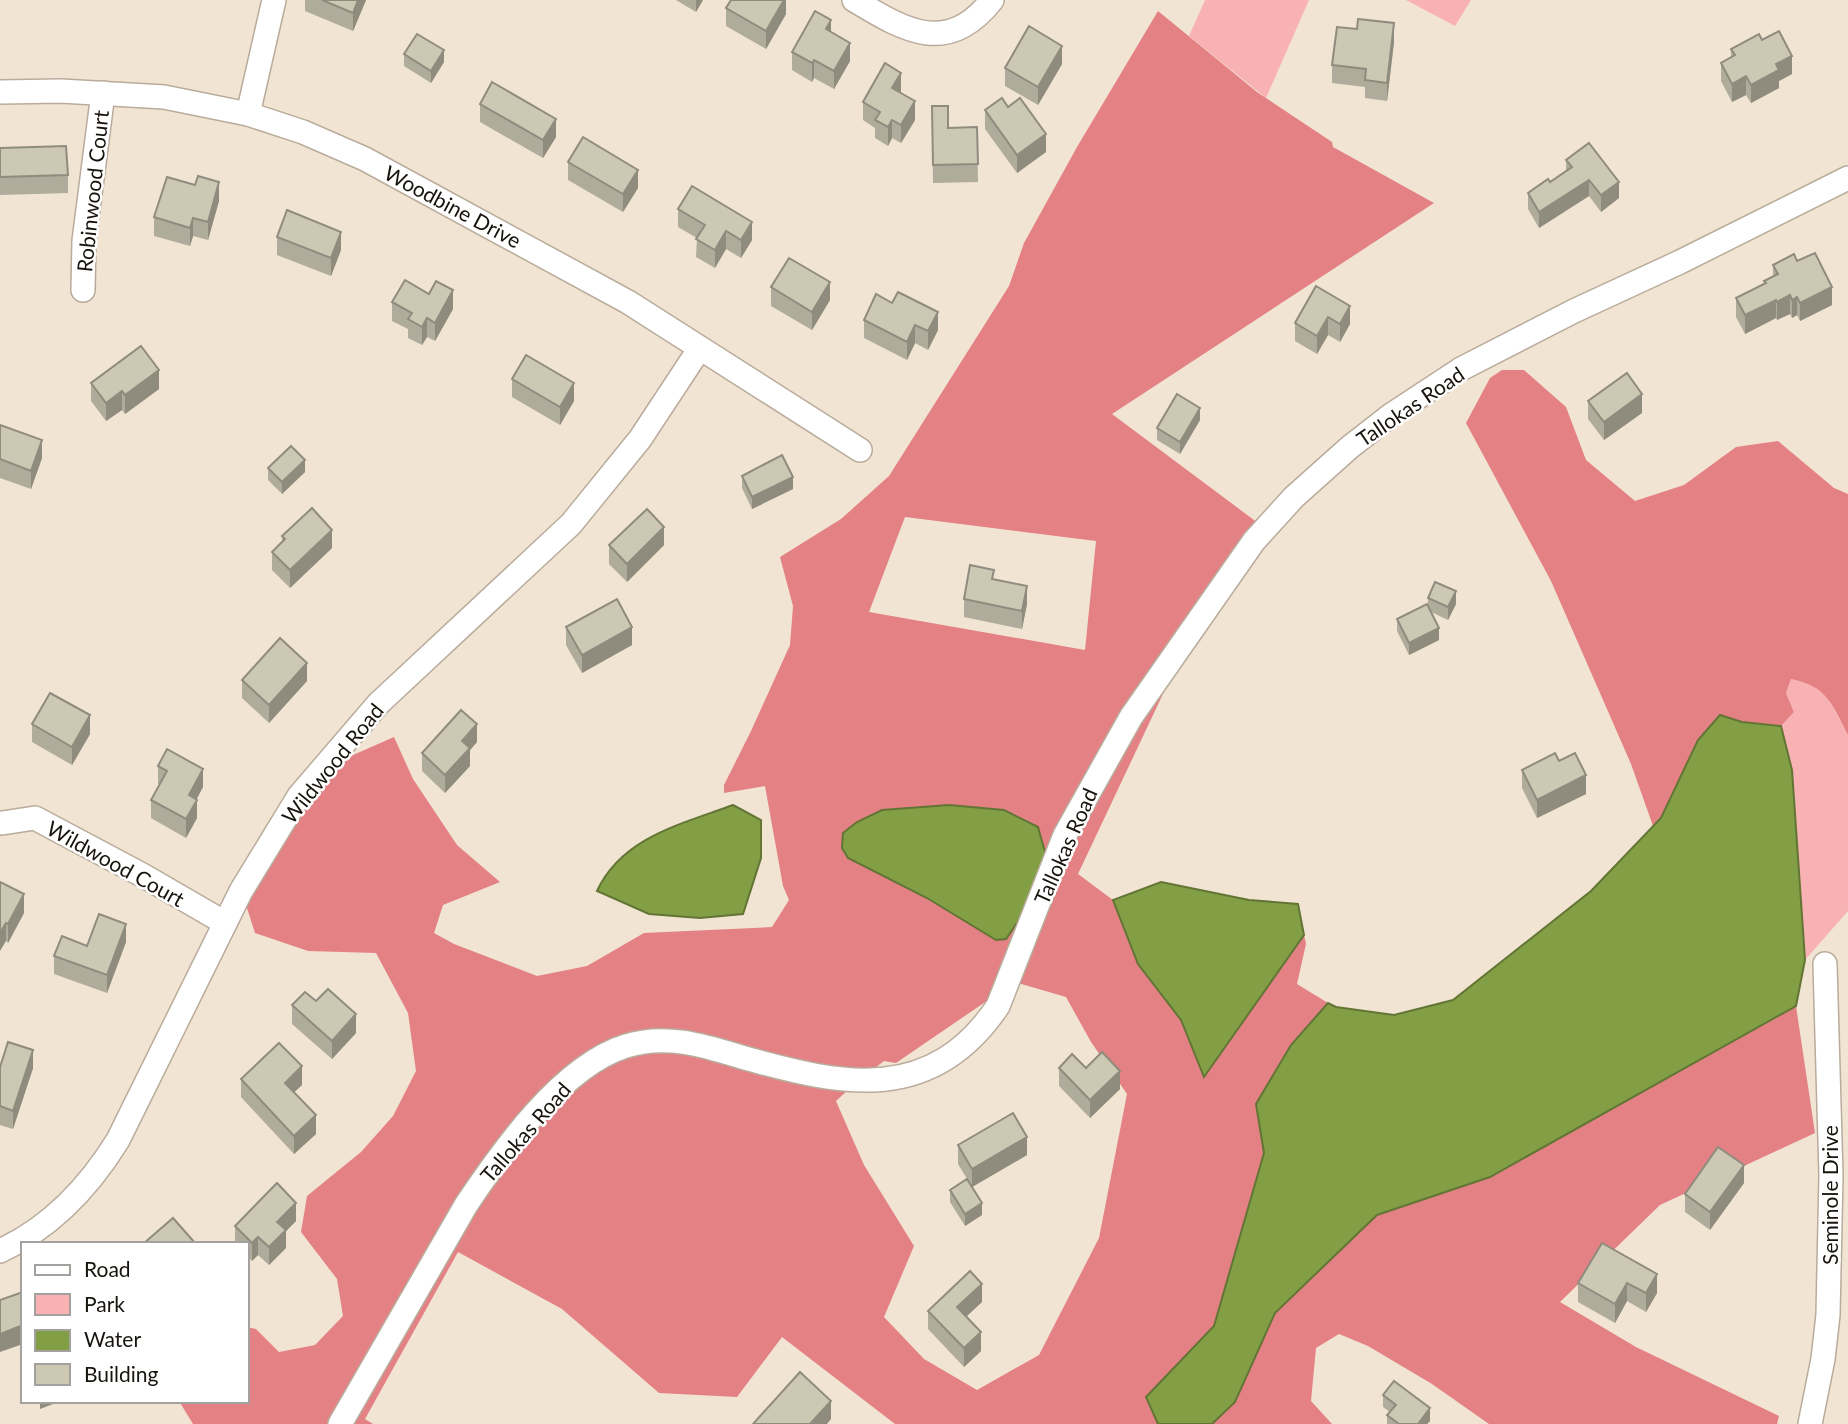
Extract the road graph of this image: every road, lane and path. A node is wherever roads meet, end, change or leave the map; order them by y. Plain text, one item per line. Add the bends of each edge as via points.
1 (274, 0) edge
2 (855, 0) edge
3 (992, 0) edge
4 (0, 92) edge
5 (103, 93) junction
6 (248, 114) junction
7 (1848, 178) edge
8 (83, 290) dead end
9 (699, 348) junction
10 (860, 450) dead end
11 (2, 823) dead end
12 (225, 923) junction
13 (1825, 964) dead end
14 (0, 1251) edge
15 (340, 1424) edge
16 (1810, 1424) edge

1 - 6 street
2 - 3 street via 900,27 934,33 964,25
4 - 5 street, Woodbine Drive
5 - 6 street, Woodbine Drive via 164,97
5 - 8 street, Robinwood Court via 83,251
6 - 9 street, Woodbine Drive via 365,159 628,302
7 - 15 street, Tallokas Road via 1461,369 1391,415 1286,505 1254,541 1131,717 1065,835 998,1006 962,1048 921,1071 866,1082 763,1063 678,1040 626,1046 576,1073 487,1173
9 - 10 street, Woodbine Drive
9 - 12 street, Wildwood Road via 640,439 571,524 378,704 337,749 286,816
11 - 12 street, Wildwood Court via 35,818
12 - 14 street, Wildwood Road via 101,1167 64,1209
13 - 16 street, Seminole Drive via 1828,1315

